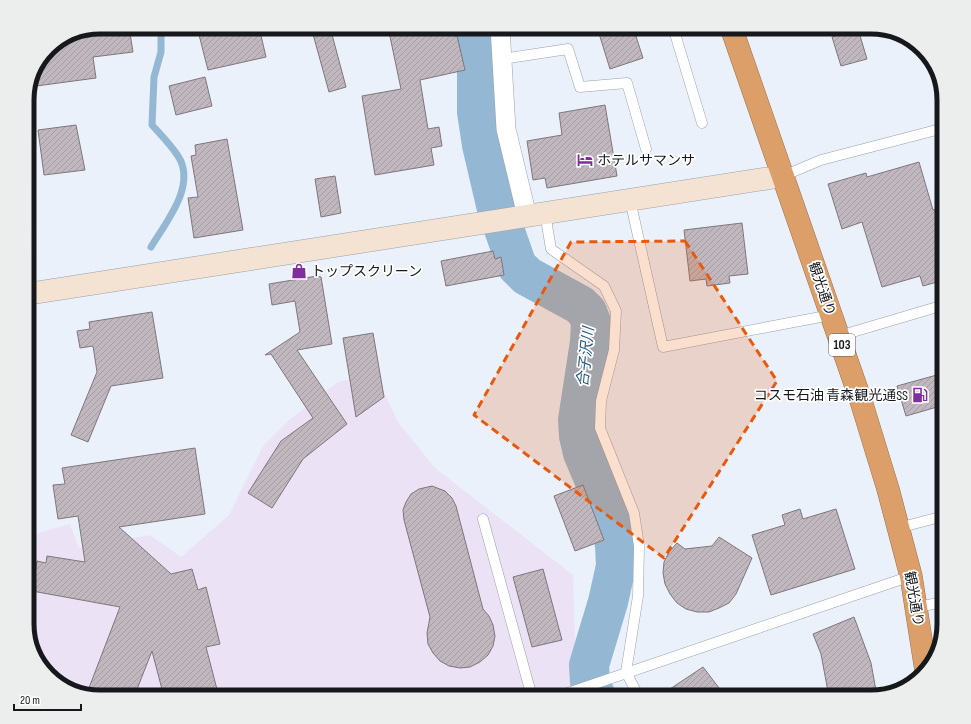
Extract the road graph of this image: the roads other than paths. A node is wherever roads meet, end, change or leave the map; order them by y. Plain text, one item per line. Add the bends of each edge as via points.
1 (500, 34) edge
2 (675, 34) edge
3 (733, 34) edge
4 (502, 59) junction
5 (702, 123) dead end
6 (937, 130) edge
7 (646, 149) dead end
8 (783, 176) junction
9 (630, 200) junction
10 (530, 216) junction
11 (34, 293) edge
12 (937, 307) edge
13 (831, 315) junction
14 (839, 336) junction
15 (937, 518) edge
16 (483, 519) dead end
17 (898, 528) junction
18 (911, 576) junction
19 (937, 603) edge
20 (917, 607) junction
21 (925, 662) edge
22 (626, 672) junction
23 (530, 690) edge
24 (578, 690) edge
25 (635, 690) edge

1 - 4 street
2 - 5 lane
3 - 8 highway, 観光通り / 103
4 - 7 lane via 568,49 580,87 627,83
4 - 10 street via 506,129
6 - 8 lane via 821,160
8 - 9 street
8 - 13 highway, 観光通り / 103
9 - 10 street
9 - 13 lane via 663,346
10 - 11 street
10 - 22 lane via 551,249 604,286 616,311 614,350 602,401 600,428 634,513 639,546 638,596
12 - 14 lane
13 - 14 highway, 観光通り / 103
14 - 17 highway, 観光通り / 103
15 - 17 lane
16 - 23 lane
17 - 18 highway, 観光通り / 103
18 - 20 highway, 観光通り / 103
18 - 22 lane
19 - 20 lane
20 - 21 highway, 観光通り / 103
22 - 24 lane
22 - 25 lane

